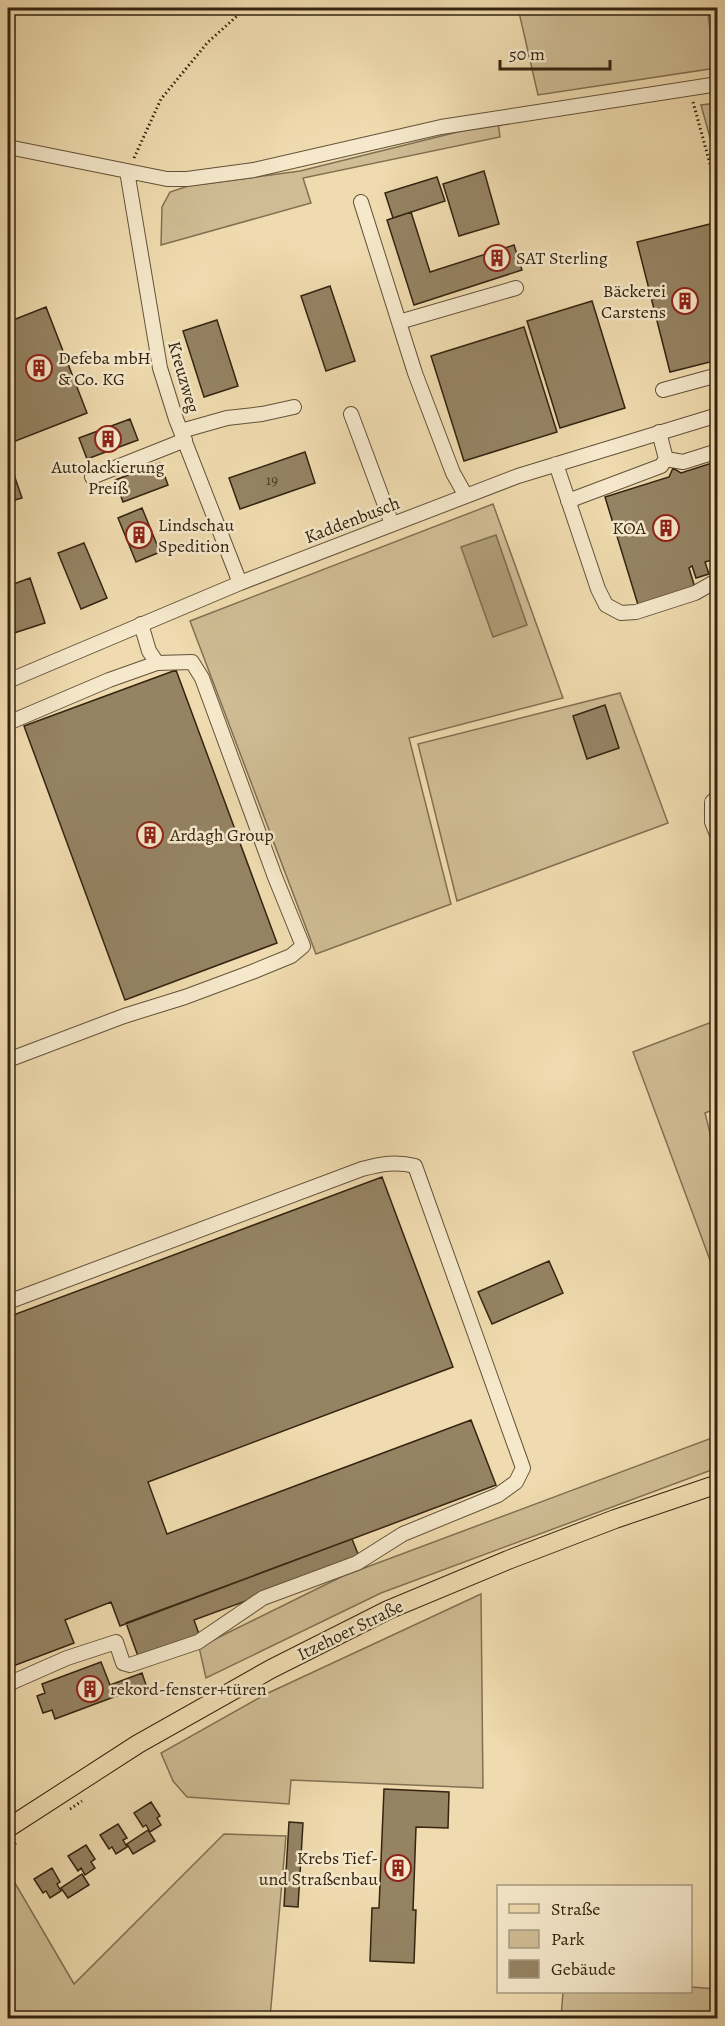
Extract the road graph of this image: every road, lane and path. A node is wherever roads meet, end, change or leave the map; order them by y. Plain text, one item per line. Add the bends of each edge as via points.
1 (246, 8) edge
2 (717, 84) edge
3 (689, 88) junction
4 (8, 147) edge
5 (128, 171) junction
6 (717, 193) edge
7 (361, 202) dead end
8 (516, 288) dead end
9 (399, 322) junction
10 (717, 375) edge
11 (663, 390) dead end
12 (294, 407) dead end
13 (351, 414) dead end
14 (717, 415) edge
15 (659, 432) junction
16 (183, 436) junction
17 (717, 451) edge
18 (666, 459) junction
19 (556, 464) junction
20 (92, 477) dead end
21 (466, 496) junction
22 (568, 501) junction
23 (392, 524) junction
24 (717, 580) edge
25 (240, 583) junction
26 (141, 624) junction
27 (157, 663) junction
28 (8, 681) edge
29 (8, 723) edge
30 (717, 796) edge
31 (717, 837) edge
32 (8, 1060) edge
33 (8, 1302) edge
34 (717, 1484) edge
35 (8, 1684) edge
36 (85, 1799) dead end
37 (67, 1811) dead end
38 (12, 1828) edge
39 (8, 1849) edge

1 - 5 path via 208,42 161,99
2 - 3 street
3 - 5 street via 441,127 254,170 187,179
3 - 6 path
4 - 5 street
5 - 16 street, Kreuzweg via 158,359
7 - 9 street
8 - 9 street
9 - 21 street via 453,473
10 - 11 street
12 - 16 street via 227,418
13 - 23 street
14 - 15 street, Kaddenbusch
15 - 18 street
15 - 19 street, Kaddenbusch
16 - 20 street
16 - 25 street, Kreuzweg
17 - 18 street via 683,462
18 - 22 street via 661,466
19 - 21 street, Kaddenbusch
19 - 22 street
21 - 23 street, Kaddenbusch
22 - 24 street via 606,605 621,613 695,593
23 - 25 street, Kaddenbusch
25 - 26 street, Kaddenbusch
26 - 27 street
26 - 28 street, Kaddenbusch
27 - 29 street
27 - 32 street via 192,662 202,678 303,946 291,957
30 - 31 street via 712,801 711,822
33 - 35 street via 362,1168 402,1163 415,1166 523,1468 516,1482 498,1495 404,1534 357,1563 263,1598 198,1642 130,1665 123,1663 116,1642
34 - 38 main road, Itzehoer Straße via 615,1519 388,1610 271,1669 138,1744
36 - 37 path
38 - 39 path

